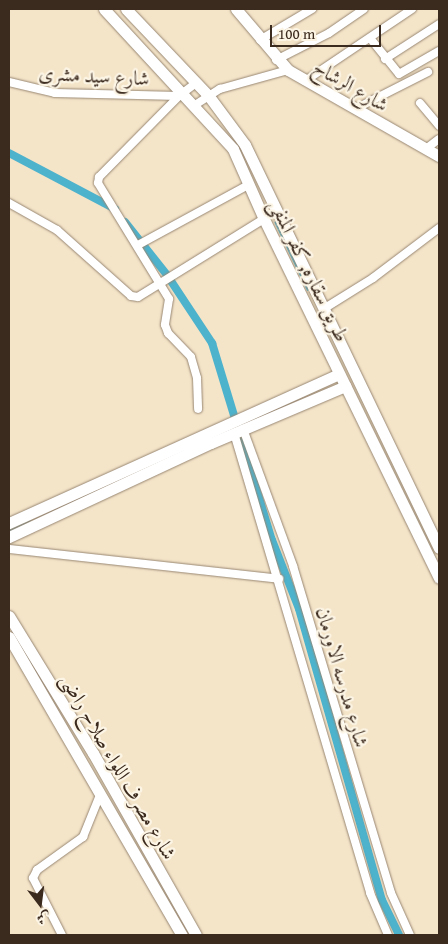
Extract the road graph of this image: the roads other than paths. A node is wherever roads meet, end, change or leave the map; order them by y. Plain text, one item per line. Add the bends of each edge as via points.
1 (104, 9) edge
2 (126, 9) edge
3 (236, 9) edge
4 (312, 9) edge
5 (364, 9) edge
6 (412, 9) edge
7 (439, 24) edge
8 (370, 38) junction
9 (260, 40) junction
10 (439, 51) edge
11 (385, 59) junction
12 (276, 60) junction
13 (288, 70) junction
14 (428, 72) dead end
15 (305, 81) junction
16 (9, 82) edge
17 (196, 83) junction
18 (181, 94) junction
19 (208, 95) junction
20 (420, 103) dead end
21 (195, 105) junction
22 (355, 109) junction
23 (439, 126) edge
24 (439, 139) edge
25 (426, 149) junction
26 (439, 156) edge
27 (264, 187) junction
28 (251, 190) junction
29 (9, 203) edge
30 (264, 219) junction
31 (439, 228) edge
32 (138, 245) junction
33 (160, 284) junction
34 (311, 299) junction
35 (325, 308) junction
36 (339, 374) junction
37 (344, 386) junction
38 (198, 409) dead end
39 (240, 417) junction
40 (239, 431) junction
41 (205, 432) junction
42 (211, 443) junction
43 (154, 456) junction
44 (160, 467) junction
45 (416, 512) junction
46 (9, 523) edge
47 (9, 537) edge
48 (439, 548) edge
49 (9, 549) edge
50 (438, 570) edge
51 (279, 579) junction
52 (9, 616) edge
53 (9, 637) edge
54 (100, 795) junction
55 (62, 935) edge
56 (182, 935) edge
57 (196, 935) edge
58 (388, 935) edge
59 (410, 935) edge

1 - 18 street, طريق سقاره, كفر المنفى
2 - 17 street, طريق سقاره, كفر المنفى
3 - 9 street, شارع الرشاح
4 - 9 street
5 - 12 street via 329,33
6 - 8 street
7 - 11 street
8 - 11 street
8 - 15 street
9 - 12 street, شارع الرشاح
10 - 11 street via 399,74
12 - 13 street, شارع الرشاح
13 - 15 street, شارع الرشاح
13 - 19 street
14 - 22 street
15 - 22 street, شارع الرشاح
16 - 18 street, شارع سيد مشرى via 55,93
17 - 18 street
17 - 19 street, طريق سقاره, كفر المنفى
18 - 21 street, طريق سقاره, كفر المنفى
18 - 32 street via 99,178 100,190
19 - 21 street
19 - 27 street, طريق سقاره, كفر المنفى via 245,144
20 - 23 street
21 - 28 street, طريق سقاره, كفر المنفى via 234,149
22 - 25 street, شارع الرشاح
24 - 25 street
25 - 26 street, شارع الرشاح
27 - 28 street
27 - 34 street, طريق سقاره, كفر المنفى
28 - 30 street, طريق سقاره, كفر المنفى
28 - 32 street
29 - 33 street via 57,230 131,296 144,295
30 - 33 street
30 - 34 street, طريق سقاره, كفر المنفى
31 - 35 street via 373,278
32 - 33 street
33 - 38 street via 170,303 166,317 168,333 191,357 197,378
34 - 35 street, طريق سقاره, كفر المنفى
34 - 36 street, طريق سقاره, كفر المنفى
35 - 45 street, طريق سقاره, كفر المنفى
36 - 37 street, طريق سقاره, كفر المنفى
36 - 39 street
37 - 40 street
37 - 45 street, طريق سقاره, كفر المنفى
39 - 40 street
39 - 41 street
40 - 42 street
40 - 51 street, شارع مدرسه الاورمان
40 - 59 street, شارع مدرسه الاورمان via 294,566 391,893
41 - 42 street
41 - 43 street
42 - 44 street
43 - 44 street
43 - 46 street
44 - 47 street
45 - 48 street, طريق سقاره, كفر المنفى
45 - 50 street, طريق سقاره, كفر المنفى
49 - 51 street
51 - 58 street, شارع مدرسه الاورمان via 370,893
52 - 57 street, شارع مصرف اللواء صلاح راضى via 93,753
53 - 54 street, شارع مصرف اللواء صلاح راضى
54 - 55 street via 83,837 37,870 32,878
54 - 56 street, شارع مصرف اللواء صلاح راضى

